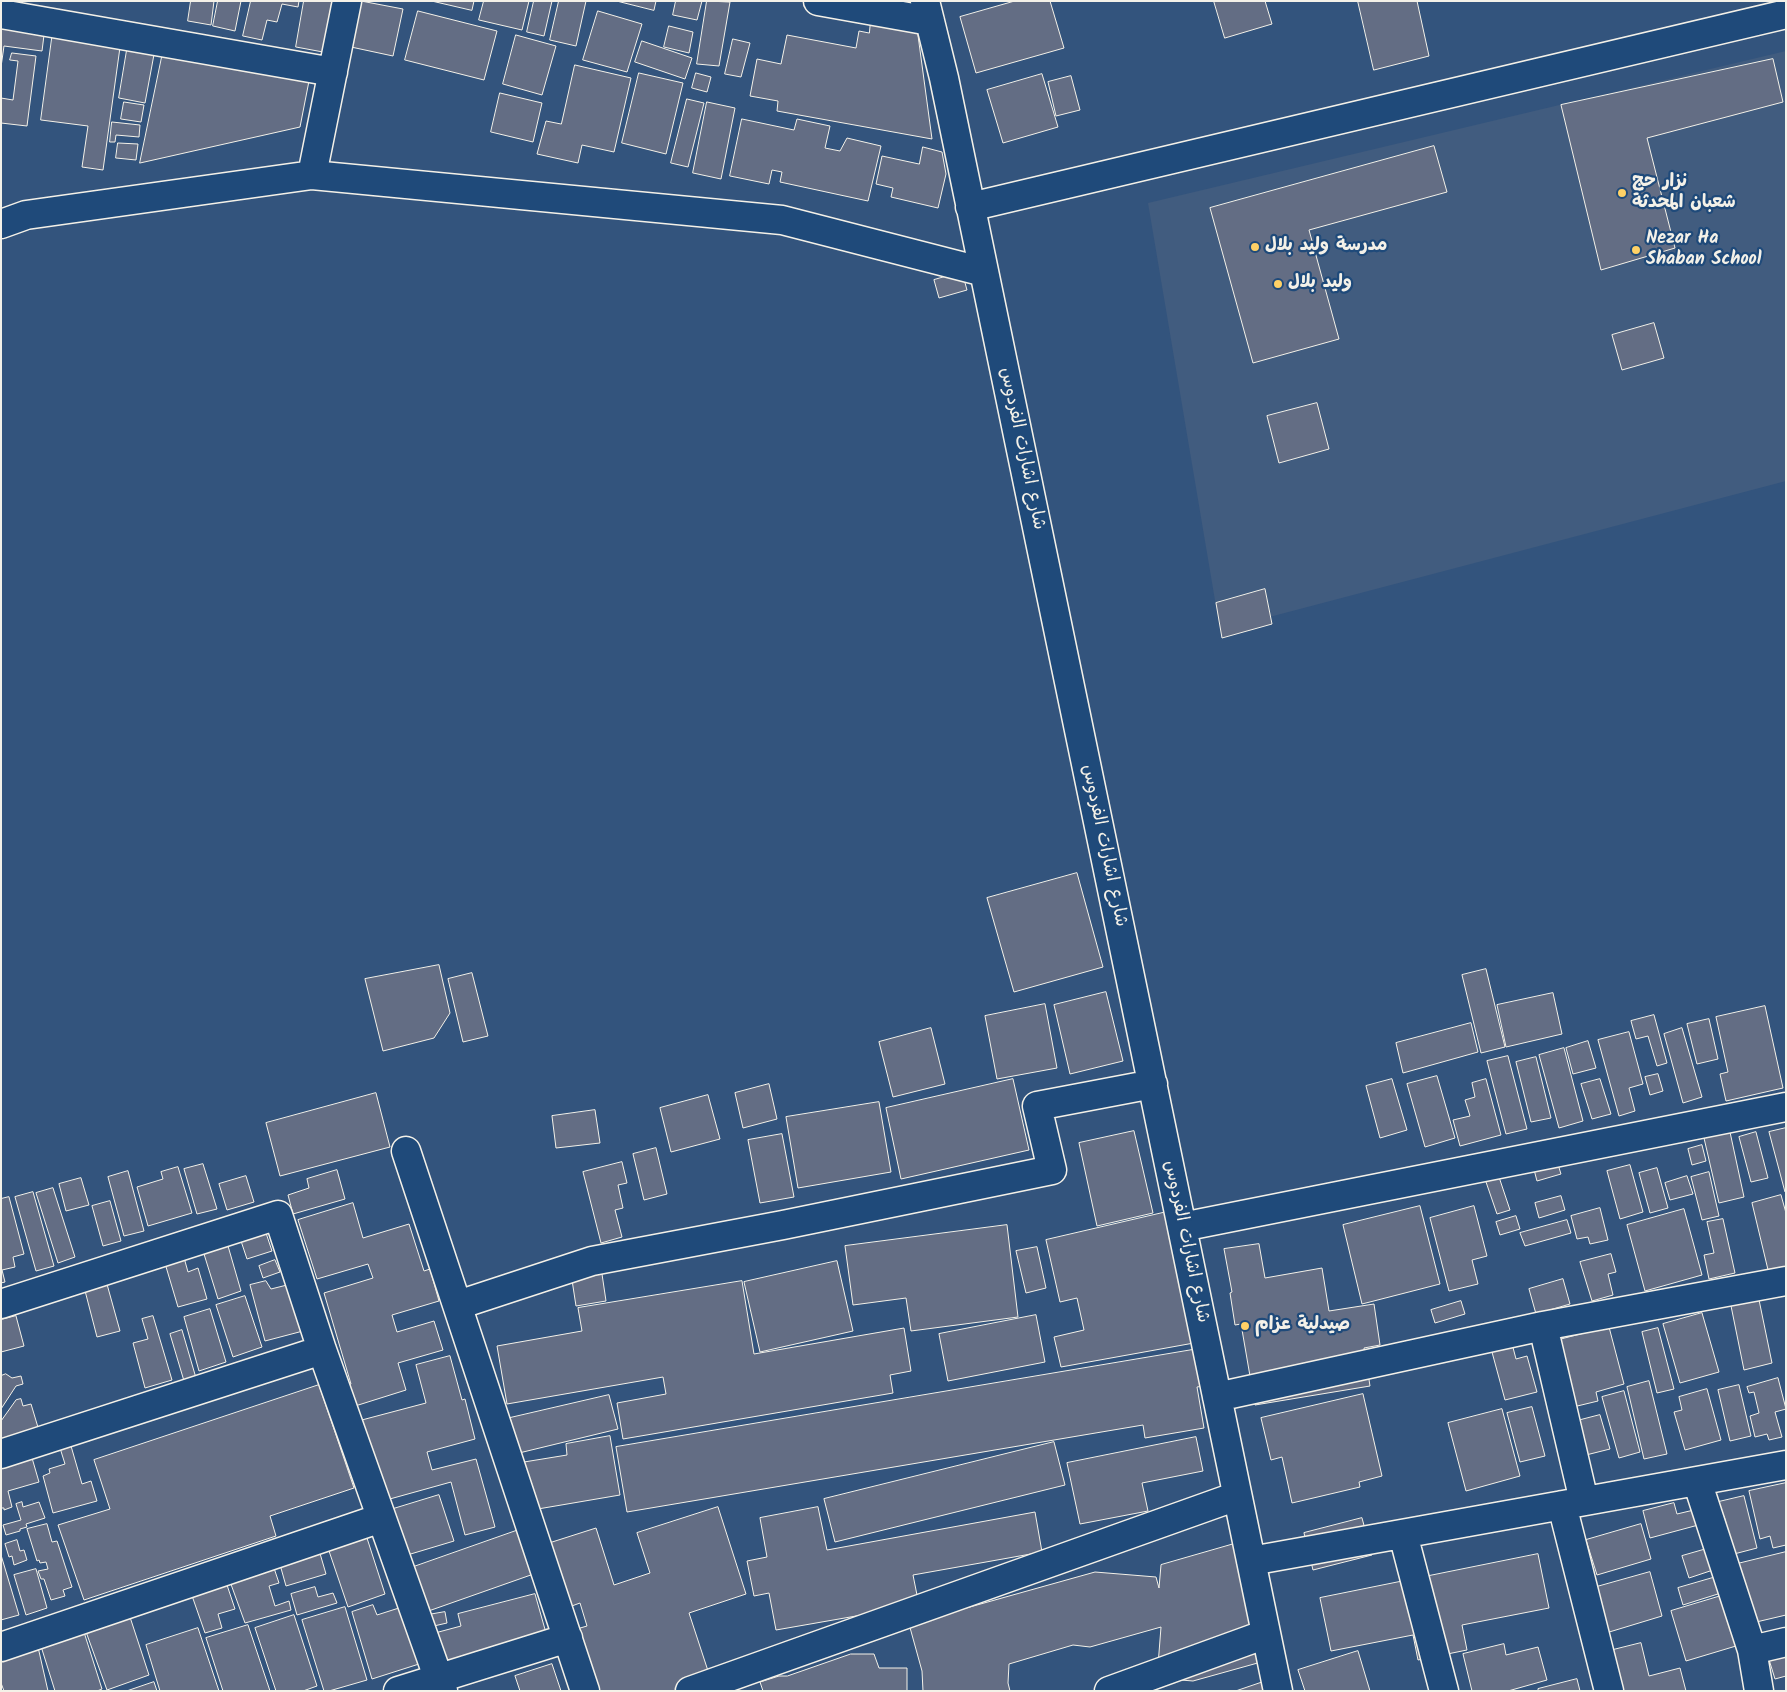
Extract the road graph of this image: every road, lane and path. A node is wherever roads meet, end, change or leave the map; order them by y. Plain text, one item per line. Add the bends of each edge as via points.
1 (348, 1) edge
2 (818, 1) edge
3 (928, 11) edge
4 (1, 14) edge
5 (1786, 14) edge
6 (333, 72) junction
7 (312, 175) junction
8 (970, 207) junction
9 (1, 224) edge
10 (984, 272) junction
11 (1152, 1084) junction
12 (1786, 1107) edge
13 (406, 1151) dead end
14 (1182, 1227) junction
15 (1786, 1281) edge
16 (1, 1304) edge
17 (458, 1305) junction
18 (1543, 1326) junction
19 (322, 1350) junction
20 (1217, 1397) junction
21 (1, 1454) edge
22 (1786, 1465) edge
23 (1697, 1481) junction
24 (1238, 1496) junction
25 (1573, 1503) junction
26 (381, 1518) junction
27 (1403, 1534) junction
28 (1251, 1561) junction
29 (1266, 1634) junction
30 (568, 1638) junction
31 (1786, 1642) edge
32 (1, 1647) edge
33 (1752, 1650) junction
34 (441, 1684) edge
35 (398, 1691) edge
36 (585, 1691) edge
37 (690, 1691) edge
38 (1109, 1691) edge
39 (1278, 1691) edge
40 (1444, 1691) edge
41 (1609, 1691) edge
42 (1760, 1691) edge

1 - 6 street
2 - 3 street
3 - 8 street, شارع اشارات الفردوس
4 - 6 street
5 - 8 street
6 - 7 street
7 - 9 street via 26,216
7 - 10 street via 782,220
8 - 10 street, شارع اشارات الفردوس
10 - 11 street, شارع اشارات الفردوس
11 - 14 street, شارع اشارات الفردوس
11 - 17 street via 1037,1106 1052,1170 592,1261
12 - 14 street
13 - 17 street
14 - 20 street, شارع اشارات الفردوس
15 - 18 street
16 - 19 street via 278,1215
17 - 30 street
18 - 20 street
18 - 25 street
19 - 21 street
19 - 26 street
20 - 24 street, شارع اشارات الفردوس
22 - 23 street
23 - 25 street
23 - 33 street
24 - 28 street, شارع اشارات الفردوس
24 - 37 street
25 - 27 street
25 - 41 street
26 - 32 street
26 - 34 street
27 - 28 street
27 - 40 street
28 - 29 street, شارع اشارات الفردوس
29 - 38 street
29 - 39 street, شارع اشارات الفردوس
30 - 34 street
30 - 36 street
31 - 33 street
33 - 42 street
34 - 35 street

